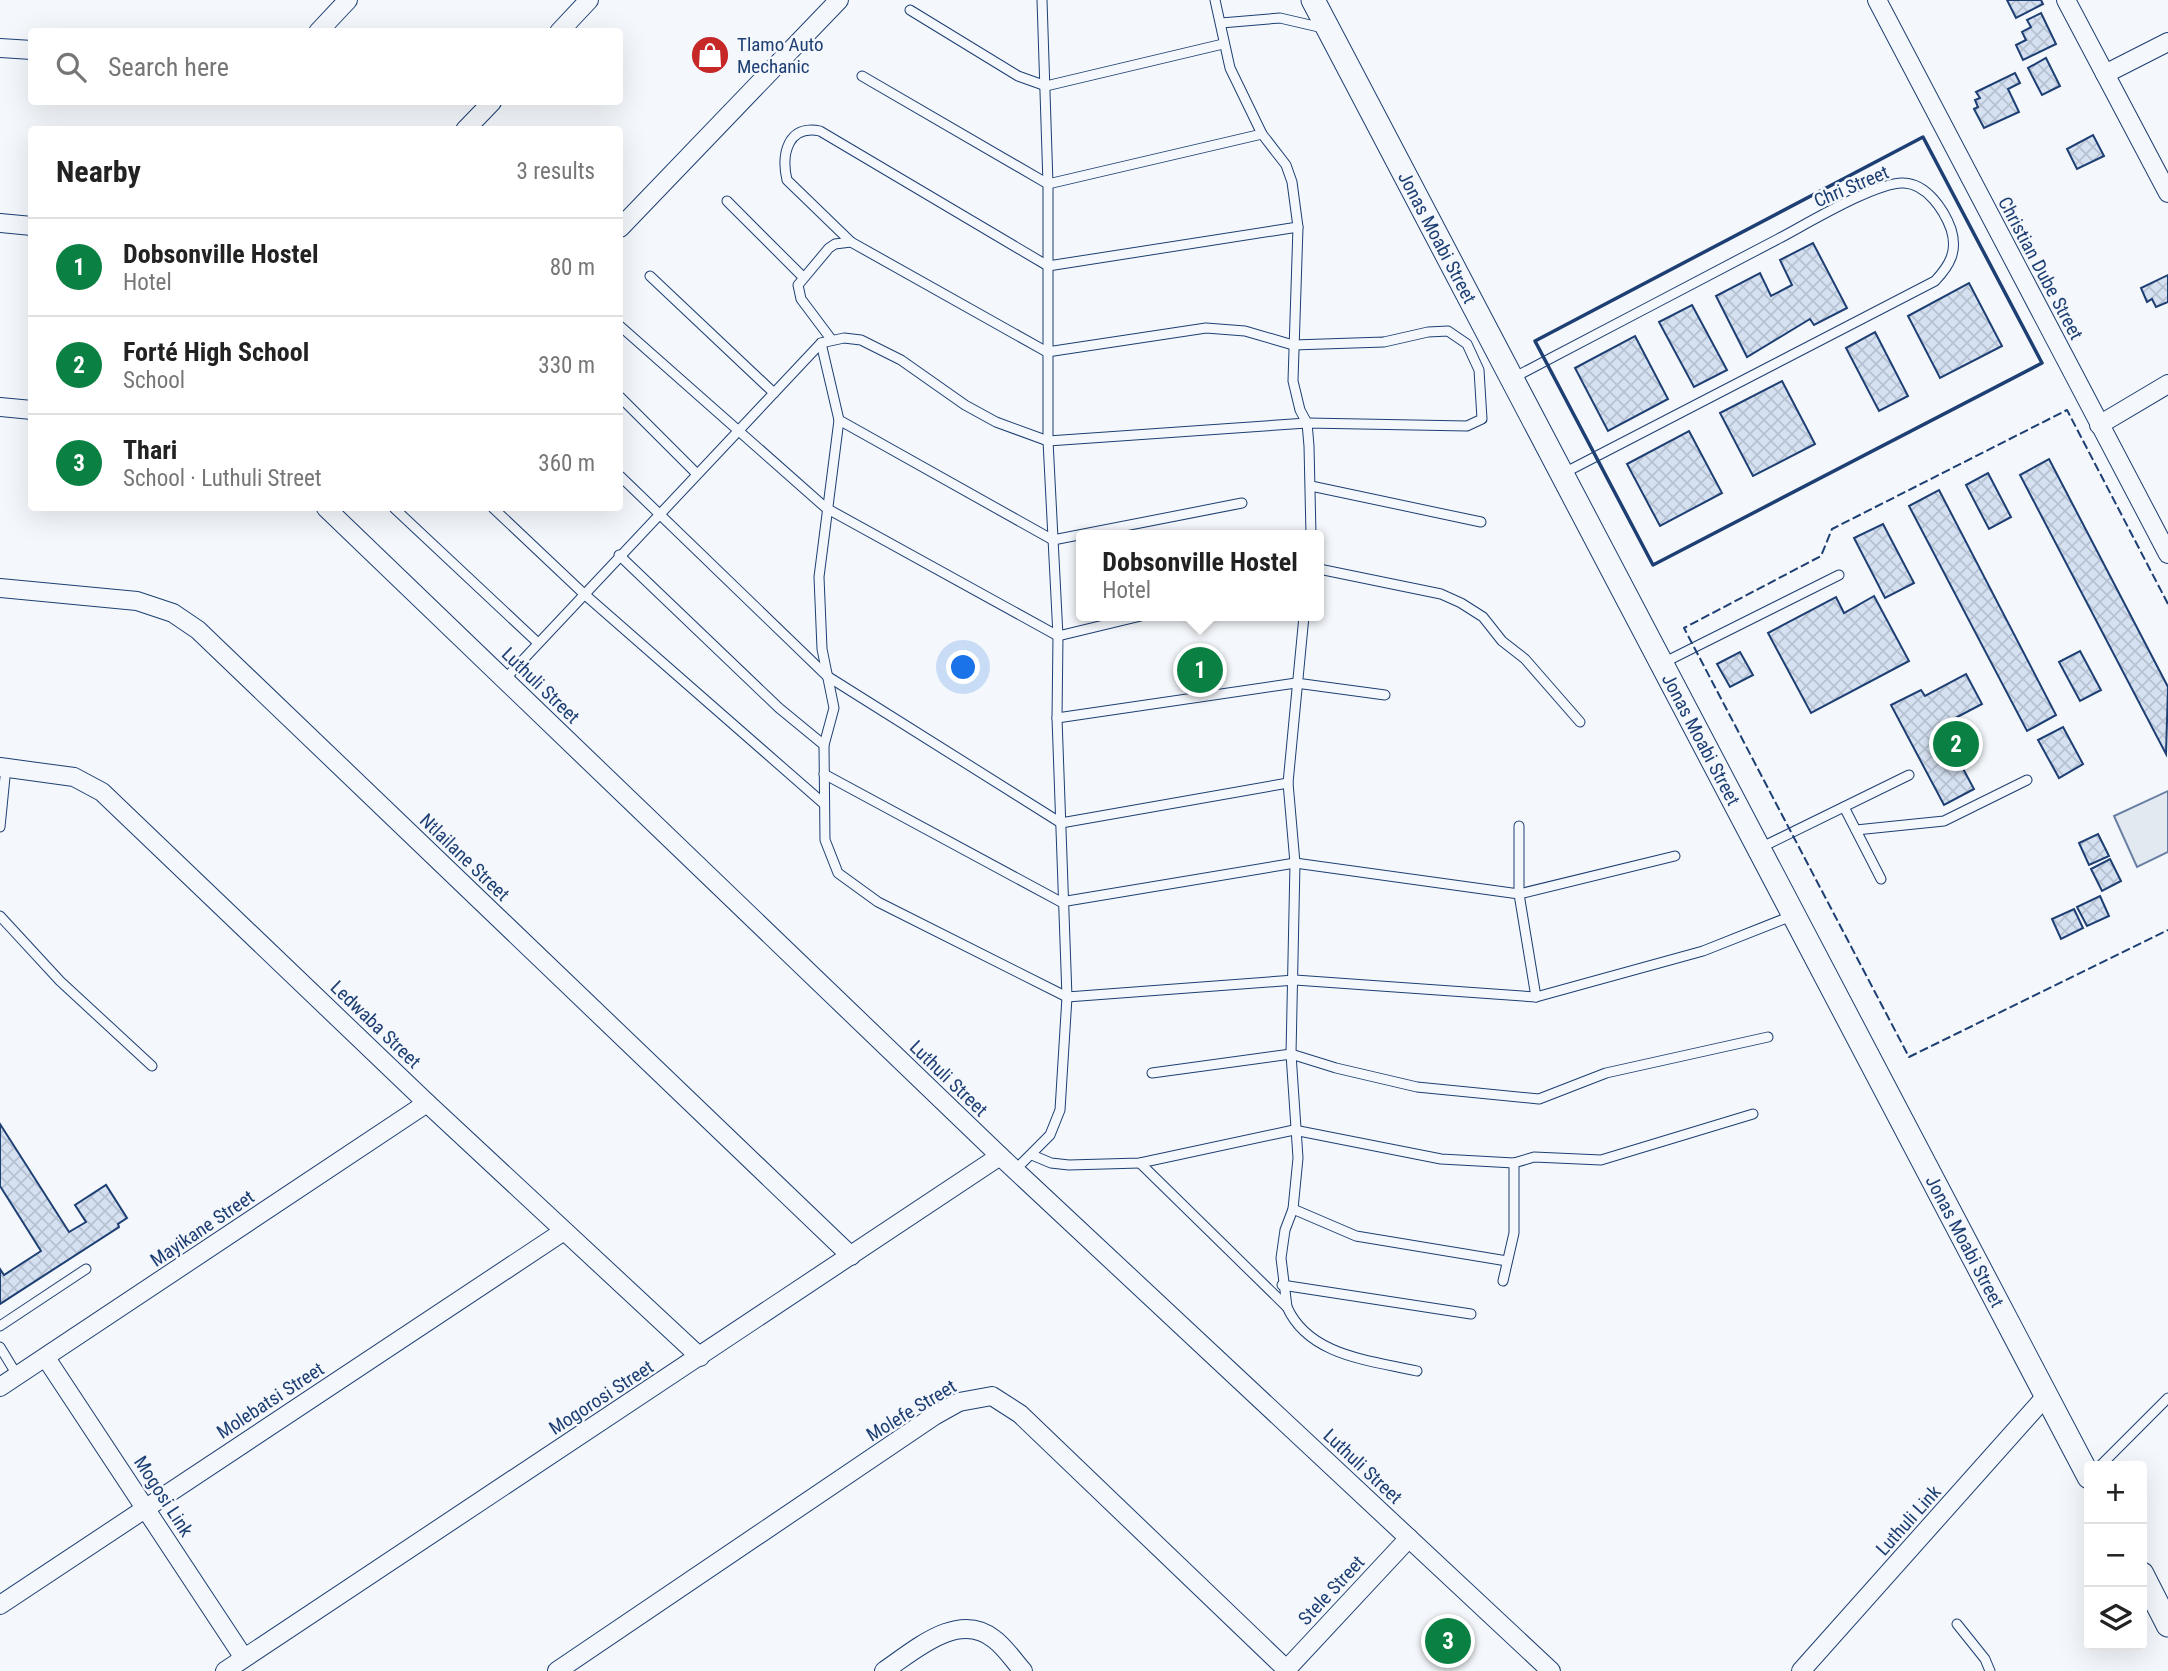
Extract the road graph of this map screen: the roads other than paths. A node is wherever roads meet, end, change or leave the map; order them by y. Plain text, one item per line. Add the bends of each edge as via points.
1 (348, 0) edge
2 (589, 0) edge
3 (839, 0) edge
4 (1042, 0) edge
5 (1215, 0) edge
6 (1313, 0) edge
7 (1877, 0) edge
8 (2066, 0) edge
9 (910, 10) dead end
10 (1221, 23) junction
11 (322, 28) edge
12 (563, 28) edge
13 (1328, 30) junction
14 (2168, 42) edge
15 (1223, 44) junction
16 (0, 48) edge
17 (28, 50) edge
18 (2105, 74) junction
19 (862, 76) dead end
20 (1046, 86) junction
21 (489, 105) edge
22 (469, 126) edge
23 (1262, 134) junction
24 (1048, 184) junction
25 (2168, 193) edge
26 (727, 201) dead end
27 (0, 223) edge
28 (623, 225) edge
29 (28, 226) edge
30 (1297, 226) junction
31 (851, 242) junction
32 (1048, 266) junction
33 (650, 276) dead end
34 (802, 276) junction
35 (623, 330) edge
36 (831, 339) junction
37 (821, 342) junction
38 (1293, 345) junction
39 (1047, 352) junction
40 (1513, 379) junction
41 (2168, 384) edge
42 (774, 393) junction
43 (623, 400) edge
44 (0, 407) edge
45 (28, 410) edge
46 (839, 420) junction
47 (1307, 423) junction
48 (2099, 425) junction
49 (737, 430) junction
50 (1048, 441) junction
51 (696, 473) junction
52 (1563, 474) junction
53 (623, 479) edge
54 (1311, 486) junction
55 (1242, 503) dead end
56 (826, 508) junction
57 (337, 511) edge
58 (397, 511) edge
59 (496, 511) edge
60 (659, 512) junction
61 (1481, 522) dead end
62 (1104, 530) edge
63 (1311, 530) edge
64 (1076, 535) edge
65 (1053, 540) junction
66 (2168, 554) edge
67 (619, 555) junction
68 (1324, 570) edge
69 (1839, 575) dead end
70 (0, 588) edge
71 (583, 593) junction
72 (1120, 621) edge
73 (1303, 621) edge
74 (1058, 636) junction
75 (538, 642) junction
76 (1662, 663) junction
77 (827, 676) junction
78 (505, 679) junction
79 (1296, 683) junction
80 (1385, 695) dead end
81 (1057, 718) junction
82 (1580, 722) dead end
83 (824, 745) junction
84 (3, 767) edge
85 (824, 774) junction
86 (1909, 775) dead end
87 (2027, 780) dead end
88 (1288, 783) junction
89 (823, 803) junction
90 (1844, 807) junction
91 (1060, 823) junction
92 (1519, 826) dead end
93 (0, 827) edge
94 (1856, 830) junction
95 (1760, 848) junction
96 (1675, 856) dead end
97 (1294, 863) junction
98 (1881, 879) dead end
99 (1519, 894) junction
100 (1061, 902) junction
101 (1794, 914) junction
102 (0, 916) edge
103 (1295, 980) junction
104 (1067, 997) junction
105 (1536, 997) junction
106 (1768, 1038) dead end
107 (1291, 1054) junction
108 (152, 1066) dead end
109 (1152, 1073) dead end
110 (427, 1103) junction
111 (1753, 1114) dead end
112 (1294, 1130) junction
113 (1032, 1155) junction
114 (1000, 1156) junction
115 (1140, 1163) junction
116 (1514, 1163) junction
117 (1015, 1170) junction
118 (1293, 1209) junction
119 (564, 1231) junction
120 (851, 1256) junction
121 (1507, 1261) junction
122 (86, 1269) dead end
123 (1503, 1281) dead end
124 (1282, 1285) junction
125 (1287, 1307) junction
126 (1471, 1314) dead end
127 (0, 1326) edge
128 (0, 1347) edge
129 (700, 1357) junction
130 (46, 1358) junction
131 (1417, 1371) dead end
132 (17, 1375) junction
133 (0, 1387) edge
134 (2046, 1396) junction
135 (2168, 1398) edge
136 (2105, 1461) edge
137 (2084, 1468) edge
138 (147, 1507) junction
139 (1409, 1538) junction
140 (2147, 1580) edge
141 (2147, 1583) edge
142 (0, 1605) edge
143 (2168, 1607) edge
144 (1957, 1624) dead end
145 (2168, 1625) edge
146 (244, 1658) junction
147 (1285, 1670) edge
148 (225, 1671) edge
149 (557, 1671) edge
150 (884, 1671) edge
151 (1023, 1671) edge
152 (1551, 1671) edge
153 (1801, 1671) edge
154 (1990, 1671) edge

1 - 11 street
2 - 12 street
3 - 28 street
4 - 20 lane
5 - 10 lane
6 - 13 street, Jonas Moabi Street
7 - 48 street, Christian Dube Street
8 - 18 street
9 - 20 lane via 1017,76
10 - 13 lane via 1280,18
10 - 15 lane
13 - 40 street, Jonas Moabi Street
14 - 18 street
15 - 20 lane
15 - 23 lane
16 - 17 street
18 - 25 street
19 - 24 lane
20 - 24 lane
21 - 22 street
23 - 24 lane
23 - 30 lane via 1286,165
24 - 32 lane
26 - 34 lane
27 - 29 street
30 - 32 lane
30 - 38 lane
31 - 32 lane via 787,180 785,153 788,141 797,133 820,131
31 - 34 lane via 835,244
31 - 39 lane
32 - 39 lane
33 - 42 lane
34 - 36 lane via 798,292
35 - 49 lane
36 - 37 lane
36 - 50 lane via 862,340 996,422
37 - 42 lane
37 - 46 lane
38 - 39 lane via 1245,331 1206,328
38 - 47 lane via 1296,398
38 - 47 lane via 1384,342 1448,331 1467,344 1479,370 1484,410 1475,424
39 - 50 lane
40 - 52 street, Jonas Moabi Street
40 - 52 lane, Chri Street via 1829,212 1891,184 1905,183 1928,193 1949,224 1954,253 1935,281
41 - 48 street
42 - 49 lane
43 - 51 lane
44 - 45 street
46 - 56 lane
46 - 65 lane
47 - 50 lane
47 - 54 lane
48 - 66 street, Christian Dube Street
49 - 51 lane
49 - 56 lane
50 - 65 lane
51 - 60 lane
52 - 76 street, Jonas Moabi Street
53 - 60 lane
54 - 61 lane
54 - 63 lane
55 - 62 lane
56 - 74 lane
56 - 77 lane via 819,577
57 - 78 street, Luthuli Street
58 - 75 lane
59 - 71 lane
60 - 67 lane
60 - 77 lane
64 - 65 lane
65 - 74 lane
67 - 71 lane
67 - 83 lane
68 - 82 lane via 1441,594 1461,603 1483,617 1502,641 1525,659
69 - 76 lane
70 - 120 street, Ntlailane Street via 137,601 173,613 198,630
71 - 75 lane
71 - 89 lane
72 - 74 lane
73 - 79 lane
74 - 81 lane
75 - 78 lane
76 - 95 street, Jonas Moabi Street
77 - 83 lane via 834,708
77 - 91 lane
78 - 114 street, Luthuli Street
79 - 80 lane
79 - 81 lane
79 - 88 lane
81 - 91 lane
83 - 85 lane
84 - 93 lane
84 - 110 street, Ledwaba Street via 74,777 102,792
85 - 89 lane
85 - 100 lane
86 - 90 lane
87 - 94 lane via 1944,821
88 - 91 lane
88 - 97 lane
89 - 104 lane via 825,841 838,873 878,902
90 - 94 lane
90 - 95 lane
91 - 100 lane
92 - 99 lane
94 - 98 lane
95 - 101 street, Jonas Moabi Street
96 - 99 lane
97 - 99 lane
97 - 100 lane
97 - 103 lane
99 - 105 lane
100 - 104 lane
101 - 105 lane via 1703,951
101 - 134 street, Jonas Moabi Street
102 - 108 lane via 60,981
103 - 104 lane
103 - 105 lane
103 - 107 lane
104 - 113 lane via 1060,1111 1050,1135
106 - 107 lane via 1606,1073 1539,1099 1417,1087
107 - 109 lane
107 - 112 lane
110 - 119 street, Ledwaba Street
110 - 130 street, Mayikane Street
111 - 116 lane via 1601,1160 1534,1157
112 - 115 lane
112 - 116 lane via 1441,1159
112 - 118 lane via 1298,1176
113 - 115 lane via 1069,1165
113 - 117 lane
114 - 117 street, Luthuli Street
114 - 120 street, Mogorosi Street
115 - 125 lane
116 - 121 lane via 1516,1203
117 - 139 street, Luthuli Street
118 - 121 lane via 1356,1236
118 - 124 lane via 1285,1230
119 - 129 street, Ledwaba Street
119 - 138 street, Molebatsi Street
120 - 129 street, Mogorosi Street
121 - 123 lane
122 - 127 lane
124 - 125 lane
124 - 126 lane
125 - 131 lane via 1304,1334 1320,1345
128 - 132 lane
129 - 146 street, Mogorosi Street
130 - 132 street, Mayikane Street
130 - 138 street, Mogosi Link
132 - 133 street, Mayikane Street
134 - 137 street, Jonas Moabi Street
134 - 153 street, Luthuli Link
135 - 136 lane
138 - 142 street, Molebatsi Street
138 - 146 street, Mogosi Link
139 - 147 street, Stele Street
139 - 152 street, Luthuli Street
140 - 143 street
141 - 145 street
144 - 154 lane
146 - 148 street, Mogorosi Street
147 - 149 street, Molefe Street via 1020,1413 992,1396 959,1402 934,1416
150 - 151 street via 949,1631 968,1626 995,1639

